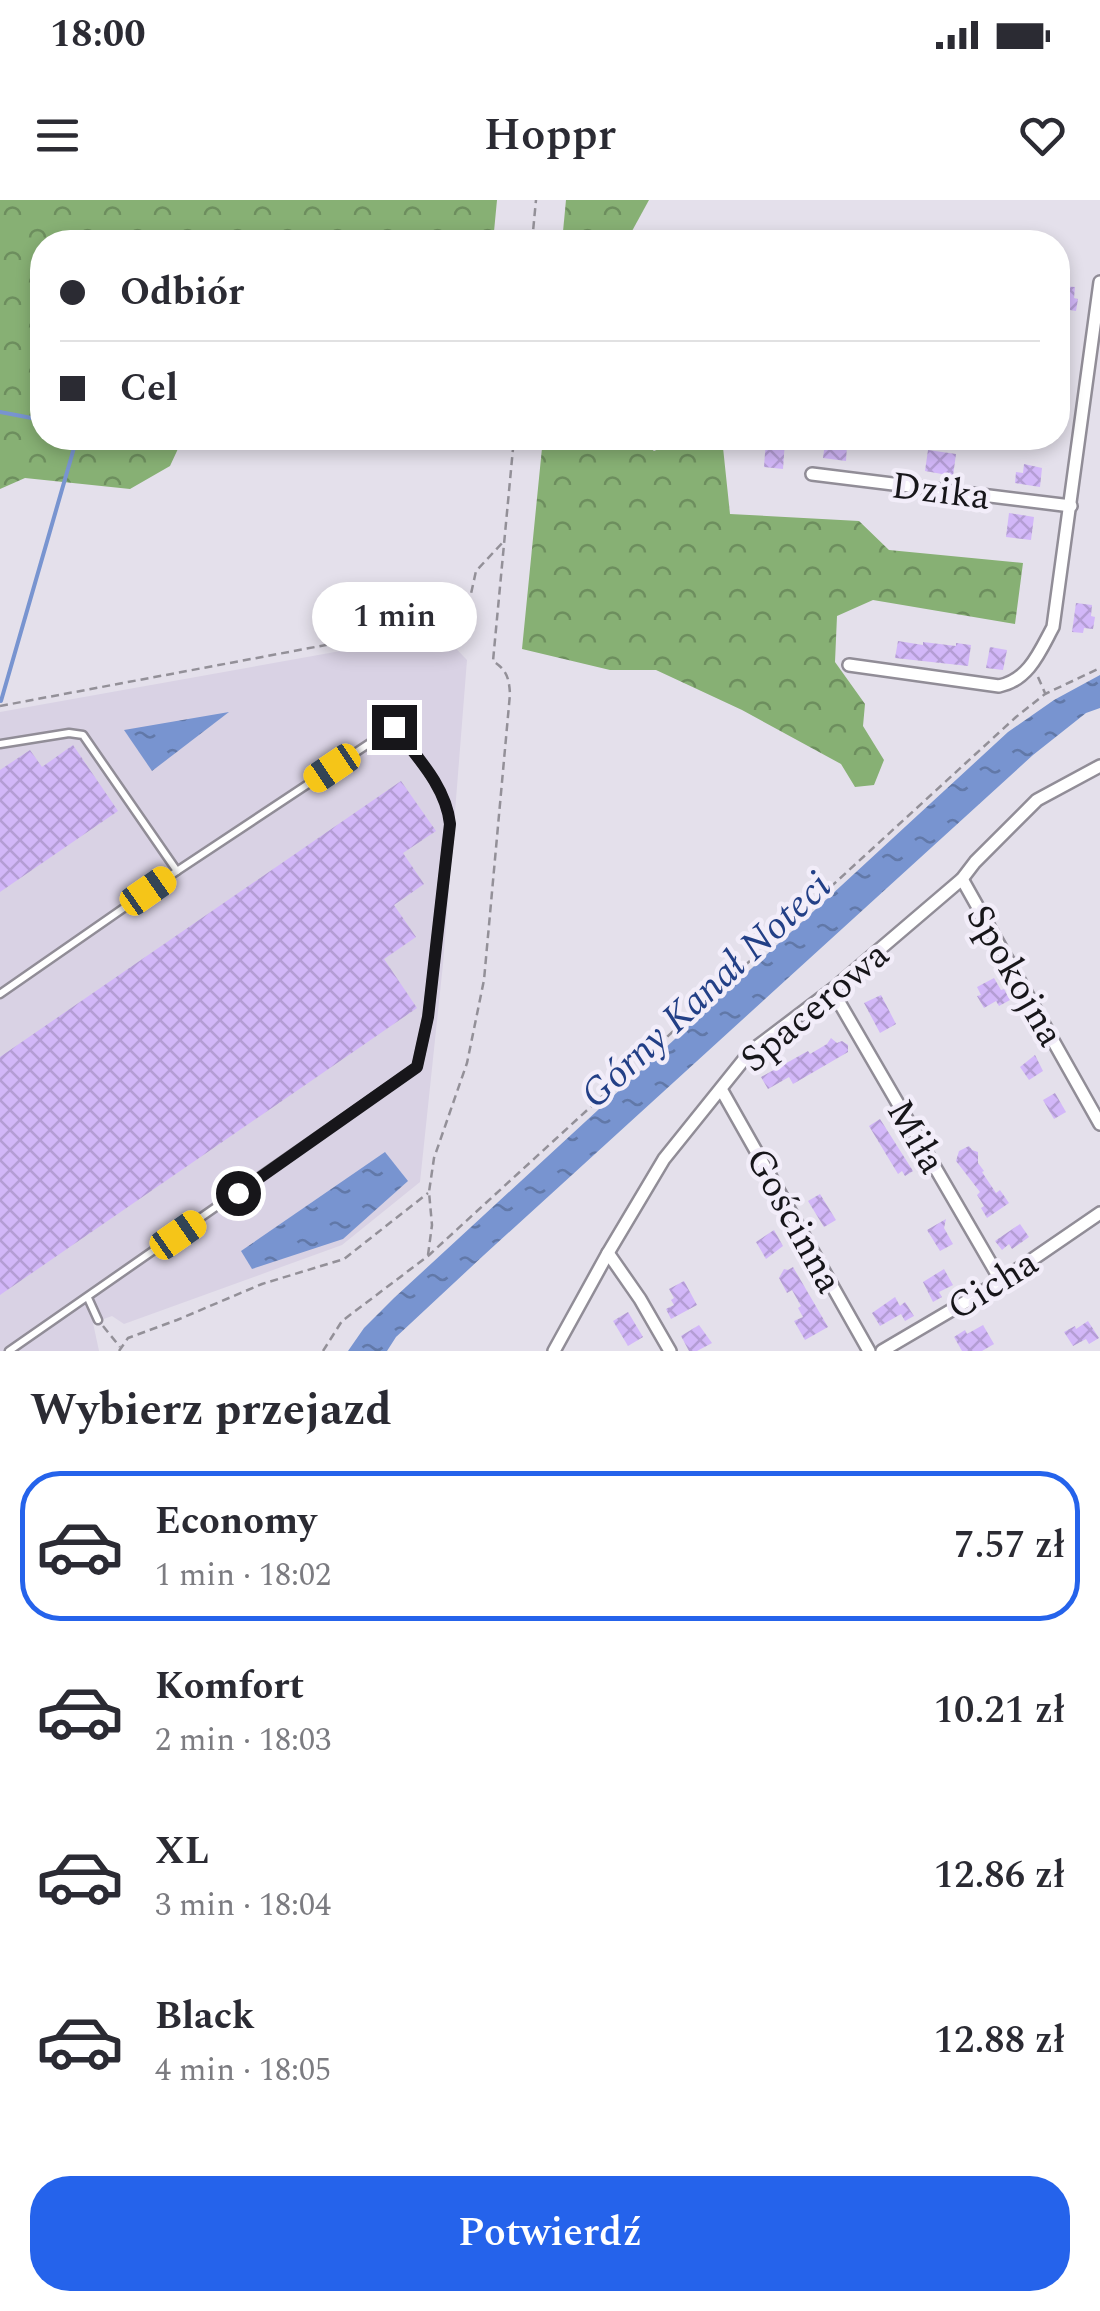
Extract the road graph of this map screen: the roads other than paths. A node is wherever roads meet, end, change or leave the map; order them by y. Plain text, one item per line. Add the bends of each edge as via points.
1 (1100, 282) edge
2 (812, 474) dead end
3 (1071, 506) junction
4 (849, 665) dead end
5 (0, 744) edge
6 (1100, 766) edge
7 (177, 871) junction
8 (962, 879) junction
9 (832, 990) junction
10 (0, 994) edge
11 (721, 1089) junction
12 (1100, 1124) edge
13 (1100, 1213) edge
14 (608, 1253) junction
15 (1001, 1281) junction
16 (88, 1298) junction
17 (98, 1320) road end
18 (10, 1351) edge
19 (554, 1351) edge
20 (670, 1351) edge
21 (869, 1351) edge
22 (882, 1351) edge

1 - 3 street
2 - 3 street, Dzika
3 - 4 street via 1053,627 1033,666 1008,684
5 - 7 lane via 83,735
6 - 8 street, Spacerowa via 1037,800
7 - 10 lane
7 - 16 lane via 394,727 448,806 428,1017 417,1067
8 - 9 street, Spacerowa
8 - 12 street, Spokojna
9 - 11 street, Spacerowa via 750,1052
9 - 15 street, Miła
11 - 14 street, Spacerowa via 664,1159
11 - 21 street, Gościnna
13 - 15 street, Cicha
14 - 19 street, Spacerowa
14 - 20 street
15 - 22 street, Cicha
16 - 17 lane
16 - 18 lane

